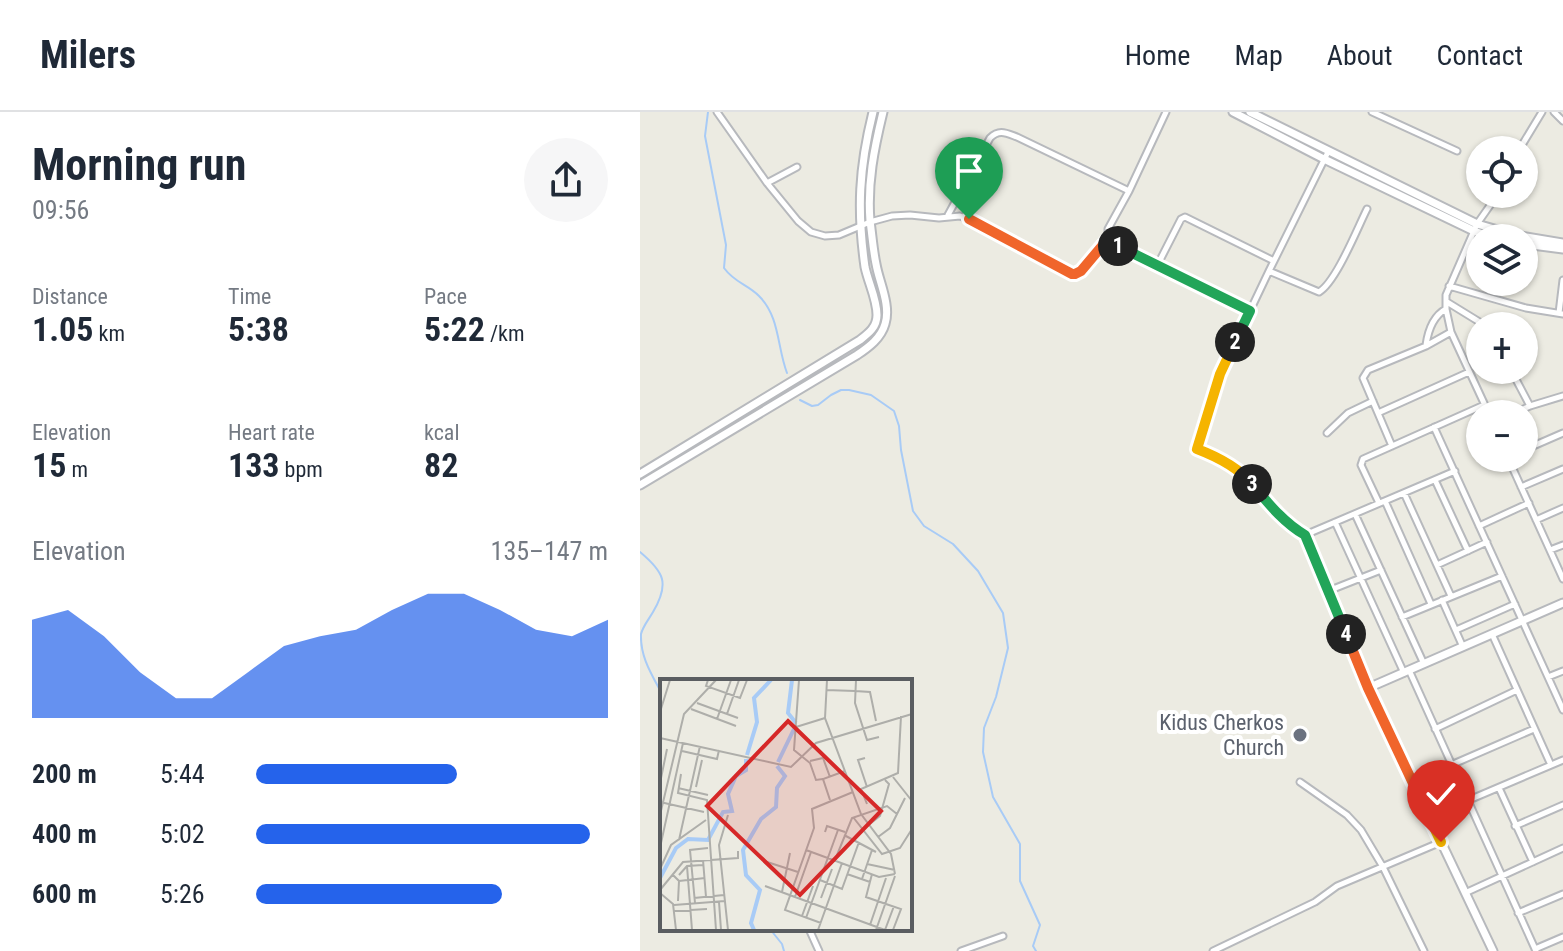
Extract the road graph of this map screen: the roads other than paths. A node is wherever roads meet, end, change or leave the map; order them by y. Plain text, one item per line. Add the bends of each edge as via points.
1 (717, 112) edge
2 (873, 112) edge
3 (883, 112) edge
4 (1166, 112) edge
5 (1233, 112) edge
6 (1250, 112) edge
7 (1372, 112) edge
8 (1542, 112) edge
9 (1554, 112) edge
10 (1563, 121) edge
11 (1527, 136) edge
12 (1457, 151) dead end
13 (1326, 156) junction
14 (797, 167) dead end
15 (767, 183) junction
16 (1129, 191) junction
17 (1367, 209) dead end
18 (948, 216) junction
19 (870, 222) junction
20 (1469, 224) edge
21 (861, 226) junction
22 (1108, 239) junction
23 (1538, 239) edge
24 (1563, 243) edge
25 (1538, 246) edge
26 (1466, 247) edge
27 (1563, 249) edge
28 (1274, 261) junction
29 (1157, 266) junction
30 (1269, 271) junction
31 (1563, 280) edge
32 (1449, 286) junction
33 (1446, 305) junction
34 (1250, 311) junction
35 (1561, 314) edge
36 (1466, 316) edge
37 (1451, 332) junction
38 (1426, 346) junction
39 (1466, 365) edge
40 (1466, 373) edge
41 (1563, 396) edge
42 (1373, 401) junction
43 (1538, 404) edge
44 (1378, 413) junction
45 (1466, 413) edge
46 (1434, 427) junction
47 (1327, 433) dead end
48 (1563, 433) edge
49 (1538, 444) edge
50 (1392, 446) junction
51 (654, 466) junction
52 (1563, 469) edge
53 (1455, 471) junction
54 (1514, 472) edge
55 (660, 473) junction
56 (640, 474) edge
57 (1435, 480) junction
58 (640, 485) edge
59 (1521, 487) junction
60 (1404, 493) junction
61 (1382, 502) junction
62 (1529, 503) junction
63 (1563, 508) edge
64 (1355, 514) junction
65 (1536, 520) junction
66 (1335, 522) junction
67 (1479, 526) junction
68 (1305, 535) junction
69 (1487, 542) junction
70 (1563, 545) edge
71 (1550, 550) junction
72 (1468, 551) junction
73 (1437, 565) junction
74 (1381, 570) junction
75 (1502, 576) junction
76 (1360, 578) junction
77 (1563, 579) edge
78 (1328, 591) junction
79 (1451, 596) junction
80 (1442, 600) junction
81 (1563, 603) edge
82 (1431, 604) junction
83 (1515, 604) junction
84 (1402, 617) junction
85 (1522, 621) junction
86 (1456, 630) junction
87 (1492, 634) junction
88 (1463, 647) junction
89 (1424, 664) junction
90 (1563, 671) edge
91 (1406, 672) junction
92 (1548, 677) junction
93 (1368, 688) junction
94 (1518, 690) junction
95 (1563, 710) edge
96 (1435, 729) junction
97 (1534, 729) junction
98 (1563, 760) edge
99 (1451, 765) junction
100 (1551, 765) junction
101 (1300, 782) dead end
102 (1499, 788) junction
103 (1467, 801) junction
104 (1563, 805) edge
105 (1429, 817) junction
106 (1515, 826) junction
107 (1441, 842) junction
108 (1563, 848) edge
109 (1533, 862) junction
110 (1383, 867) junction
111 (1502, 876) junction
112 (1465, 893) junction
113 (1563, 894) edge
114 (1518, 913) junction
115 (810, 931) edge
116 (1003, 936) dead end
117 (1563, 937) edge
118 (1535, 950) edge
119 (819, 951) edge
120 (961, 951) edge
121 (1213, 951) edge
122 (1424, 951) edge
123 (1493, 951) edge

1 - 15 street
2 - 21 street via 861,176
3 - 19 street via 871,169
4 - 16 street
5 - 13 street
6 - 13 street
7 - 12 street
8 - 11 street
9 - 10 street
13 - 20 street
13 - 28 street
14 - 15 street
15 - 21 street via 811,232 839,235
16 - 18 street via 1002,131 990,138
16 - 22 street via 1108,229
17 - 30 street via 1323,290
18 - 19 street via 892,216
18 - 22 street via 981,224 1072,274 1081,271
19 - 21 street
19 - 55 street via 886,305 881,335 857,355
21 - 51 street via 877,315 869,333
22 - 29 street
23 - 24 street
25 - 27 street
26 - 32 street
28 - 29 street via 1185,217
28 - 30 street
29 - 34 street
30 - 34 street
31 - 35 street
32 - 33 street
32 - 35 street
33 - 36 street
33 - 37 street
33 - 38 street via 1431,326
34 - 68 street via 1220,374 1197,449 1246,477
37 - 38 street
37 - 39 street
38 - 42 street via 1366,372 1363,378
40 - 44 street
41 - 43 street
42 - 44 street
42 - 47 street via 1348,413
44 - 50 street
45 - 46 street
46 - 50 street
46 - 53 street
48 - 49 street
50 - 61 street via 1361,461
51 - 55 street
51 - 56 street
52 - 59 street
53 - 57 street
53 - 67 street
54 - 59 street
55 - 58 street
57 - 60 street
57 - 72 street
59 - 62 street
60 - 61 street
60 - 73 street
61 - 64 street
61 - 82 street
62 - 65 street
62 - 67 street
63 - 65 street
64 - 66 street
64 - 74 street
65 - 71 street
66 - 68 street
66 - 76 street
67 - 69 street
68 - 78 street
69 - 72 street
69 - 75 street
70 - 71 street
71 - 77 street
72 - 73 street
73 - 79 street
74 - 76 street
74 - 84 street
75 - 79 street
75 - 83 street
76 - 78 street
76 - 91 street
78 - 93 street
79 - 80 street
80 - 82 street
80 - 86 street
81 - 85 street
82 - 84 street
83 - 85 street
83 - 86 street
84 - 89 street
85 - 87 street
85 - 92 street
86 - 88 street
87 - 88 street
87 - 94 street
88 - 89 street
89 - 91 street
90 - 92 street
91 - 93 street
91 - 96 street
92 - 95 street
93 - 105 street
94 - 96 street
94 - 97 street
96 - 99 street
97 - 99 street
97 - 100 street
98 - 100 street
99 - 103 street
100 - 102 street
101 - 110 street via 1347,815
102 - 103 street
102 - 106 street
103 - 105 street
103 - 111 street
104 - 106 street
105 - 107 street
106 - 109 street
107 - 110 street
107 - 112 street
108 - 109 street
109 - 111 street
110 - 121 street
110 - 122 street
111 - 112 street
111 - 114 street
112 - 123 street
113 - 114 street
114 - 118 street
115 - 119 street
116 - 120 street
117 - 118 street

